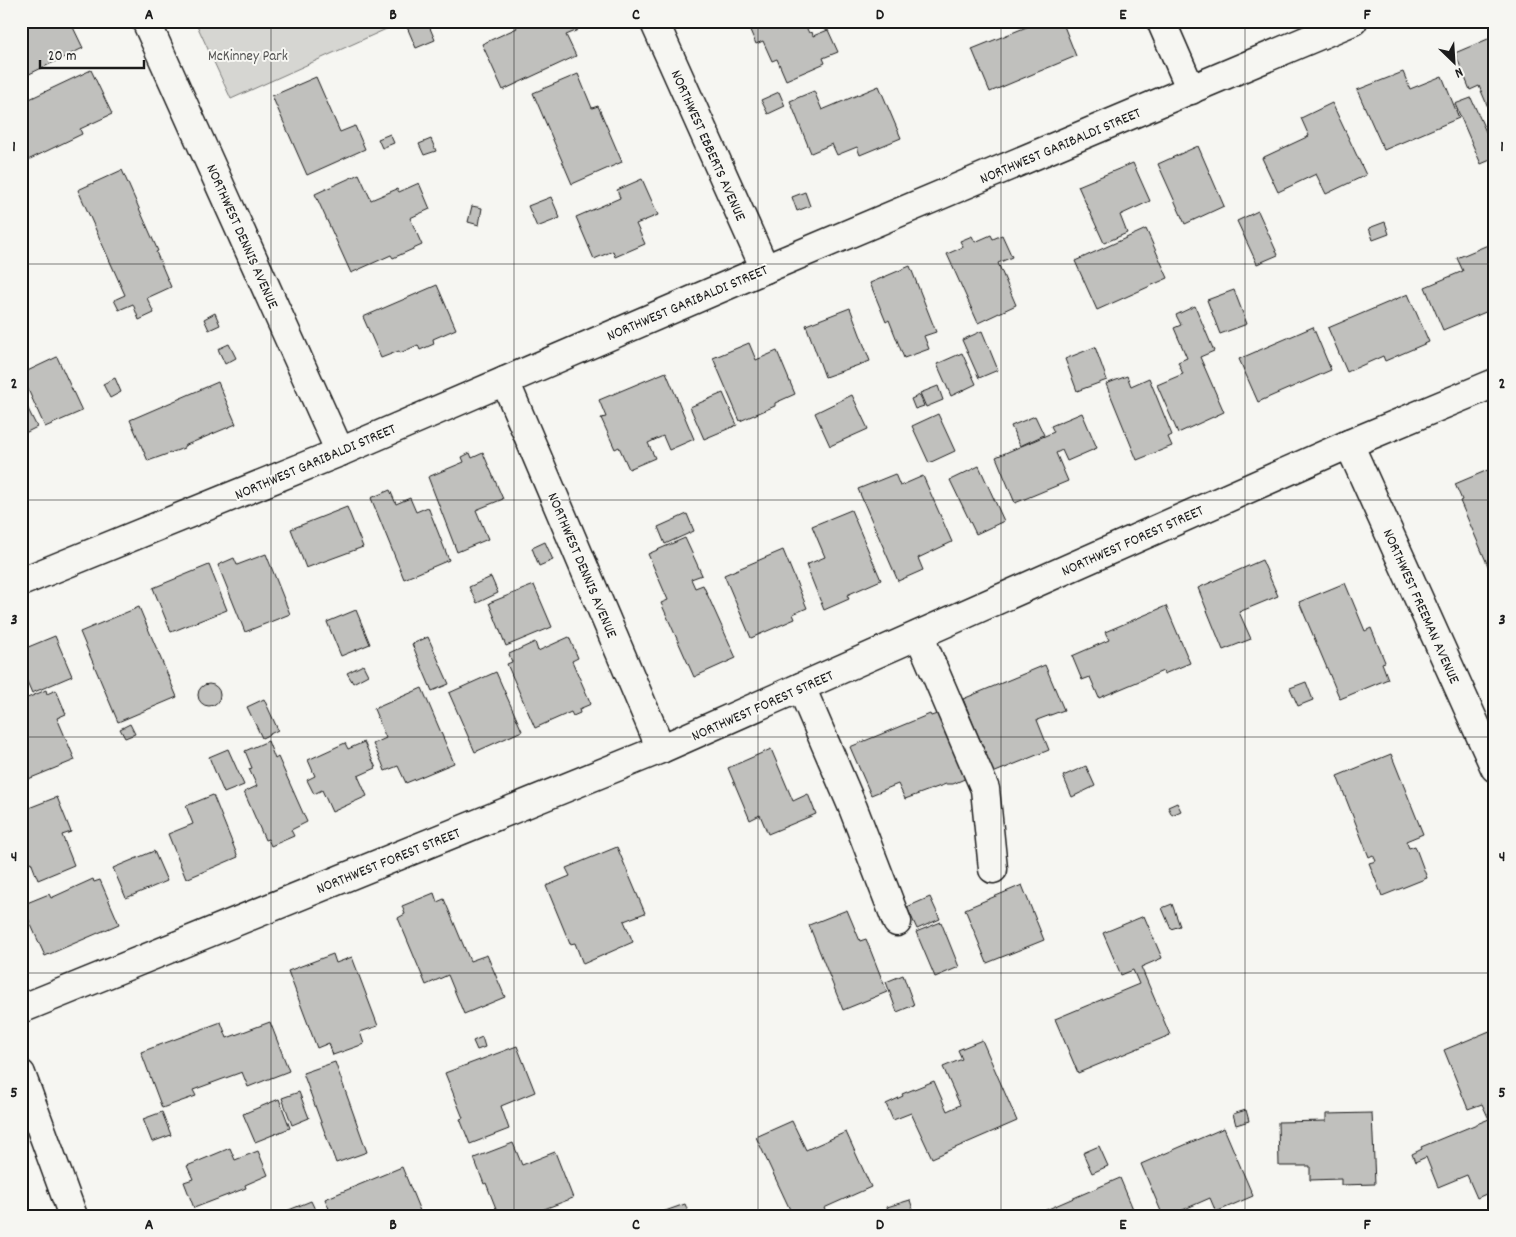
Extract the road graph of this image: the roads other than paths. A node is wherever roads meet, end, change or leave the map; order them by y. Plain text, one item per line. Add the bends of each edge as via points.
1 (146, 21) edge
2 (654, 21) edge
3 (1161, 21) edge
4 (1353, 21) edge
5 (1191, 90) junction
6 (765, 269) junction
7 (505, 380) junction
8 (1495, 383) edge
9 (1349, 444) junction
10 (340, 452) junction
11 (21, 582) edge
12 (919, 635) junction
13 (801, 687) junction
14 (661, 749) junction
15 (1495, 768) edge
16 (994, 869) dead end
17 (897, 922) dead end
18 (21, 1009) edge
19 (21, 1074) edge
20 (73, 1216) edge

1 - 10 street, NORTHWEST DENNIS AVENUE
2 - 6 street, NORTHWEST EBBERTS AVENUE
3 - 5 street
4 - 5 street, NORTHWEST GARIBALDI STREET
5 - 6 street, NORTHWEST GARIBALDI STREET
6 - 7 street, NORTHWEST GARIBALDI STREET
7 - 10 street, NORTHWEST GARIBALDI STREET
7 - 14 street, NORTHWEST DENNIS AVENUE
8 - 9 street, NORTHWEST FOREST STREET
9 - 12 street, NORTHWEST FOREST STREET
9 - 15 street, NORTHWEST FREEMAN AVENUE
10 - 11 street, NORTHWEST GARIBALDI STREET
12 - 13 street, NORTHWEST FOREST STREET
12 - 16 street via 985,789
13 - 14 street, NORTHWEST FOREST STREET
13 - 17 street
14 - 18 street, NORTHWEST FOREST STREET
19 - 20 street

